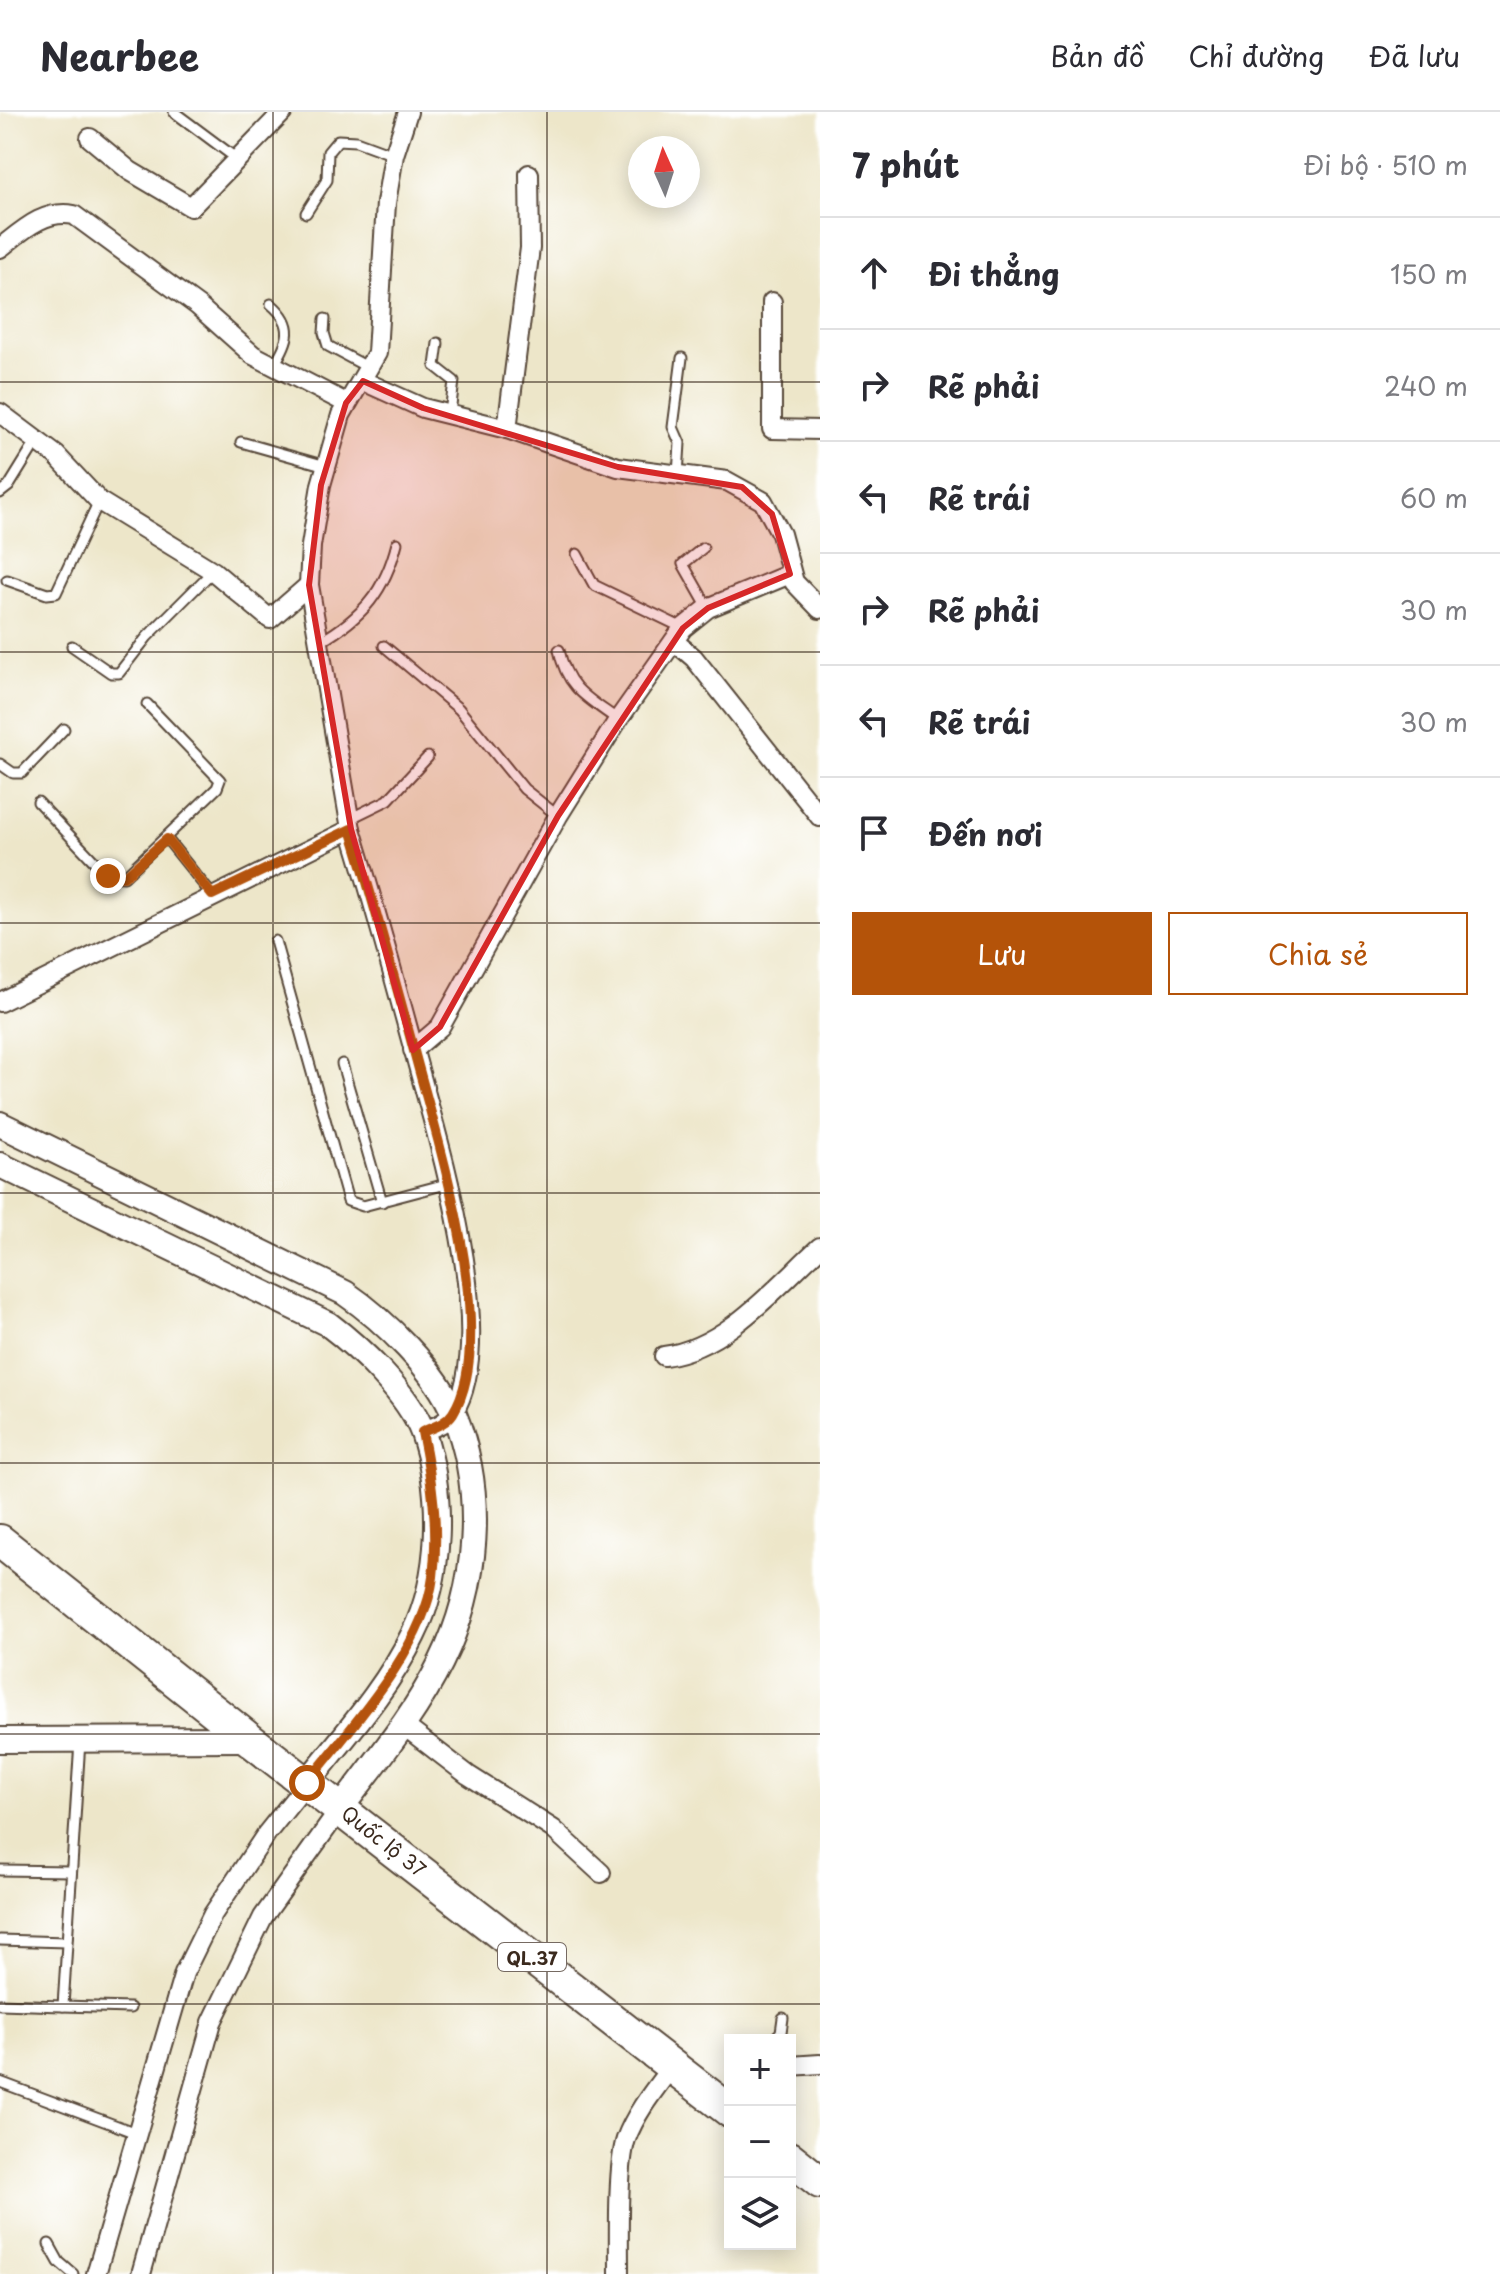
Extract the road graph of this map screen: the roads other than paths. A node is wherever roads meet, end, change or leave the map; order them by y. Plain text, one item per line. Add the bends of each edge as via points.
1 (174, 112) edge
2 (408, 112) edge
3 (281, 113) edge
4 (90, 138) dead end
5 (394, 155) junction
6 (237, 159) junction
7 (529, 174) dead end
8 (306, 213) dead end
9 (0, 248) edge
10 (772, 302) dead end
11 (271, 304) dead end
12 (325, 319) dead end
13 (438, 343) dead end
14 (682, 358) dead end
15 (274, 365) junction
16 (367, 375) junction
17 (346, 403) junction
18 (0, 413) edge
19 (450, 413) junction
20 (507, 429) junction
21 (820, 430) edge
22 (38, 439) junction
23 (241, 442) dead end
24 (327, 466) junction
25 (678, 475) junction
26 (0, 493) edge
27 (99, 501) junction
28 (397, 543) dead end
29 (703, 548) dead end
30 (577, 554) dead end
31 (213, 571) junction
32 (790, 574) junction
33 (7, 580) dead end
34 (309, 585) junction
35 (708, 608) junction
36 (820, 609) edge
37 (679, 635) junction
38 (320, 642) junction
39 (72, 646) dead end
40 (384, 646) dead end
41 (559, 650) dead end
42 (147, 704) dead end
43 (618, 720) junction
44 (64, 729) dead end
45 (428, 757) dead end
46 (0, 764) edge
47 (38, 802) dead end
48 (558, 816) junction
49 (820, 817) edge
50 (350, 824) junction
51 (167, 839) junction
52 (212, 895) junction
53 (275, 941) dead end
54 (0, 1002) edge
55 (413, 1050) junction
56 (342, 1064) dead end
57 (0, 1124) edge
58 (0, 1165) edge
59 (450, 1183) junction
60 (382, 1202) junction
61 (820, 1247) edge
62 (664, 1356) dead end
63 (437, 1424) junction
64 (0, 1541) edge
65 (403, 1725) junction
66 (80, 1739) junction
67 (249, 1739) junction
68 (0, 1740) edge
69 (323, 1795) junction
70 (0, 1870) edge
71 (71, 1871) junction
72 (601, 1873) dead end
73 (0, 1940) edge
74 (66, 1942) junction
75 (0, 2004) edge
76 (63, 2006) junction
77 (130, 2008) dead end
78 (783, 2018) dead end
79 (779, 2034) edge
80 (820, 2064) edge
81 (672, 2066) junction
82 (796, 2066) edge
83 (0, 2082) edge
84 (724, 2098) edge
85 (136, 2133) junction
86 (796, 2163) edge
87 (820, 2182) edge
88 (49, 2244) dead end
89 (73, 2274) edge
90 (96, 2274) edge
91 (141, 2274) edge
92 (619, 2274) edge

1 - 6 lane
2 - 5 street
3 - 6 street
4 - 6 street via 130,171 191,207
5 - 8 lane via 346,138 338,140 328,152 327,180
5 - 16 street via 386,203 380,336
7 - 20 street via 530,248
9 - 15 street via 40,219 74,215 198,306 253,355
10 - 21 street via 772,429
11 - 15 lane via 284,315 290,333
12 - 16 lane via 328,346
13 - 19 lane via 435,366 454,381
14 - 25 lane via 673,427 680,443
15 - 17 street
16 - 17 street
16 - 19 street via 415,405
17 - 24 street
18 - 22 street
19 - 20 street
20 - 25 street via 618,467
22 - 26 lane
22 - 27 street
23 - 24 lane
24 - 34 street
25 - 32 street via 727,481 763,501 781,534
27 - 31 street
27 - 33 lane via 56,593
28 - 38 lane via 390,571 362,613
29 - 35 lane via 683,564
30 - 37 lane via 594,585
31 - 34 street via 270,619
31 - 39 lane via 119,673
32 - 35 street
32 - 36 street
34 - 38 street
35 - 37 street
37 - 43 street
37 - 49 street
38 - 50 street
40 - 48 lane via 459,709 524,789
41 - 43 lane via 574,687
42 - 51 lane via 220,780
43 - 48 street
44 - 46 lane via 22,773
45 - 50 lane via 388,800
47 - 51 lane via 115,879
48 - 55 street via 440,1027
50 - 52 street
50 - 55 street
51 - 52 lane
52 - 54 street
53 - 60 lane via 344,1194 355,1205
55 - 59 street
56 - 60 lane
57 - 63 main road via 345,1293 376,1314 402,1341
58 - 63 main road via 328,1324
59 - 60 lane
59 - 63 street via 464,1259 470,1353
61 - 62 street via 698,1349
63 - 65 main road via 467,1458 474,1553 456,1628
63 - 69 main road via 433,1579 424,1609
64 - 67 highway, Quốc lộ 37 / QL.37
65 - 69 main road
65 - 72 street via 468,1775 553,1829
66 - 67 main road
66 - 68 main road
66 - 71 lane
67 - 69 highway, Quốc lộ 37 / QL.37
69 - 81 highway, Quốc lộ 37 / QL.37
69 - 85 street via 259,1844 213,1914 178,1992
69 - 91 street via 212,2022
70 - 71 lane
71 - 74 lane
73 - 74 lane
74 - 76 lane
75 - 76 lane
76 - 77 lane
78 - 79 lane
80 - 82 street
81 - 84 highway, Quốc lộ 37 / QL.37
81 - 92 street via 625,2141
83 - 85 lane
85 - 90 street
86 - 87 highway
88 - 89 lane

